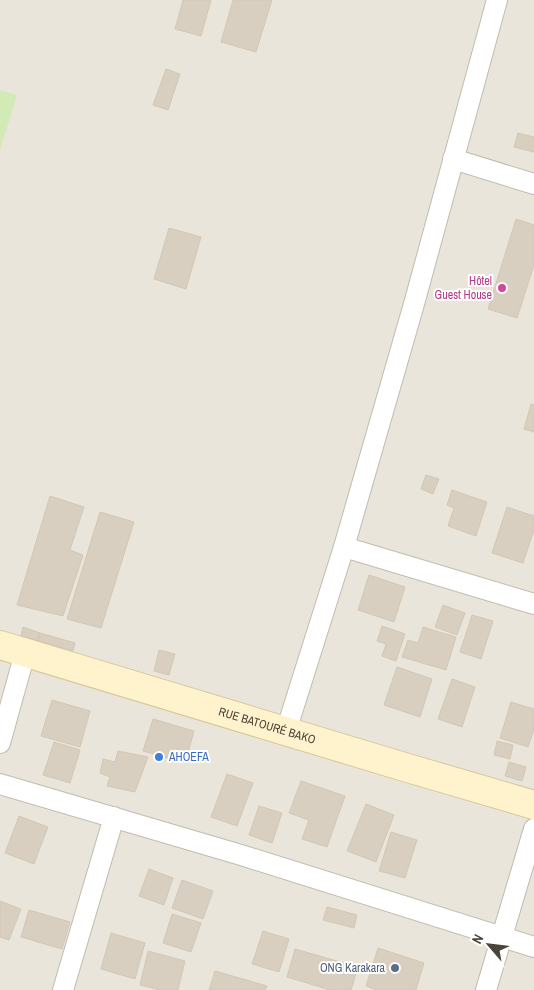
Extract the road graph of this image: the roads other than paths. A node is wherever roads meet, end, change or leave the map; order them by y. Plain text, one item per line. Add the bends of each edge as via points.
1 (497, 0) edge
2 (453, 160) junction
3 (534, 184) edge
4 (344, 547) junction
5 (534, 604) edge
6 (13, 649) edge
7 (286, 731) junction
8 (0, 743) edge
9 (0, 784) edge
10 (534, 805) edge
11 (114, 817) junction
12 (534, 829) edge
13 (502, 937) junction
14 (534, 947) edge
15 (63, 990) edge
16 (486, 990) edge

1 - 2 street
2 - 3 street
2 - 4 street
4 - 5 street
4 - 7 street
6 - 7 main road, RUE BATOURÉ BAKO
6 - 8 street
7 - 10 main road, RUE BATOURÉ BAKO
9 - 11 street
11 - 13 street
11 - 15 street
12 - 13 street
13 - 14 street
13 - 16 street

